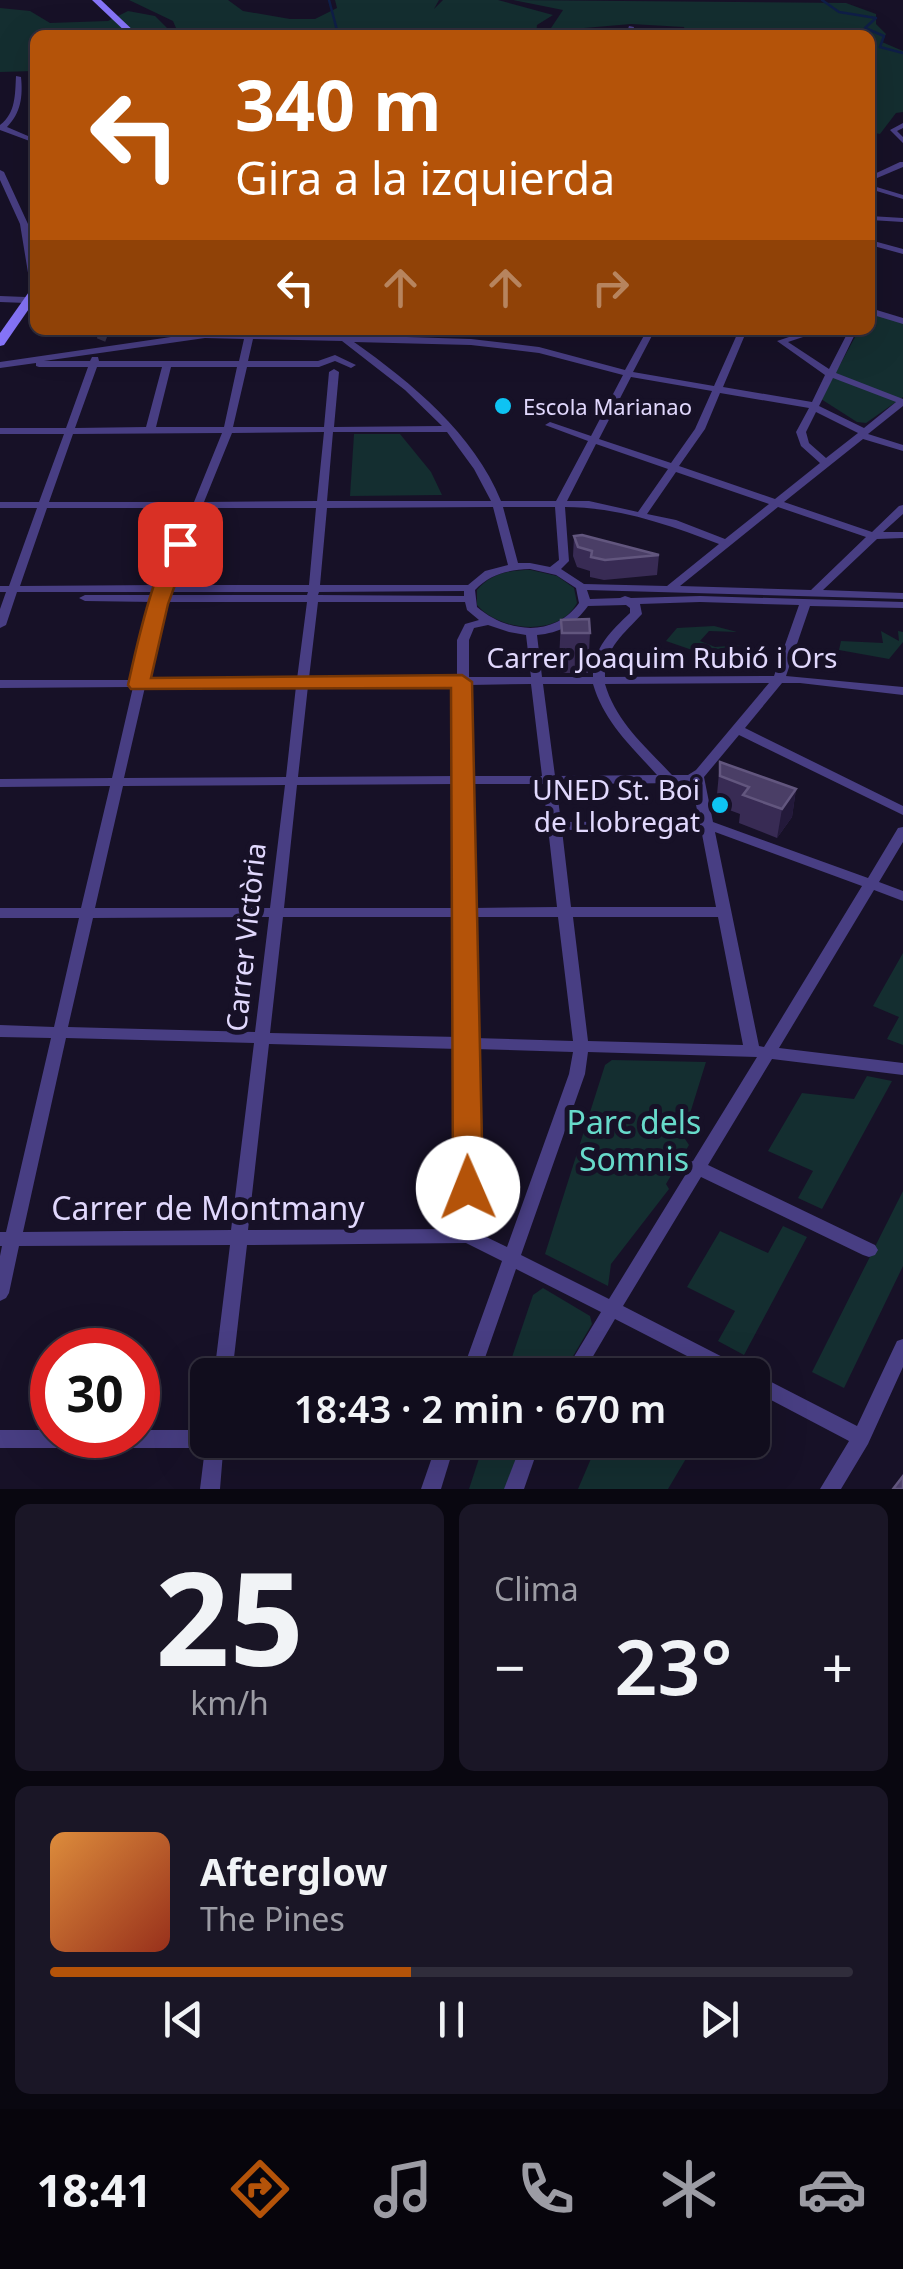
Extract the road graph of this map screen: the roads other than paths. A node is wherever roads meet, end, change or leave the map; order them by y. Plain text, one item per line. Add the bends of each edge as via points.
1 (96, 0) edge
2 (129, 30) edge
3 (18, 77) dead end
4 (903, 124) edge
5 (1, 128) edge
6 (30, 139) edge
7 (903, 140) edge
8 (903, 164) edge
9 (0, 172) edge
10 (875, 180) edge
11 (875, 185) edge
12 (4, 186) edge
13 (903, 193) edge
14 (875, 218) edge
15 (903, 220) edge
16 (875, 244) edge
17 (903, 252) edge
18 (30, 265) edge
19 (30, 294) edge
20 (30, 297) edge
21 (0, 300) edge
22 (875, 312) edge
23 (903, 320) edge
24 (284, 335) edge
25 (336, 335) edge
26 (340, 335) edge
27 (346, 335) edge
28 (648, 335) edge
29 (738, 335) edge
30 (800, 335) edge
31 (850, 335) edge
32 (248, 338) junction
33 (318, 340) junction
34 (399, 340) junction
35 (0, 342) edge
36 (361, 350) junction
37 (98, 352) junction
38 (373, 359) junction
39 (320, 364) junction
40 (167, 365) junction
41 (242, 365) junction
42 (0, 367) edge
43 (334, 372) junction
44 (629, 374) junction
45 (830, 374) junction
46 (718, 389) junction
47 (903, 402) edge
48 (812, 406) junction
49 (550, 424) dead end
50 (448, 429) junction
51 (228, 430) junction
52 (329, 430) junction
53 (0, 431) edge
54 (150, 431) junction
55 (69, 432) junction
56 (863, 433) junction
57 (594, 439) junction
58 (903, 448) edge
59 (826, 463) junction
60 (674, 468) junction
61 (777, 502) junction
62 (497, 504) junction
63 (560, 504) junction
64 (196, 505) junction
65 (0, 506) edge
66 (44, 506) junction
67 (322, 506) junction
68 (903, 508) edge
69 (640, 515) junction
70 (903, 535) edge
71 (874, 536) junction
72 (726, 542) junction
73 (514, 566) junction
74 (553, 570) junction
75 (581, 587) junction
76 (670, 588) junction
77 (6, 593) edge
78 (161, 593) junction
79 (312, 593) junction
80 (469, 593) junction
81 (811, 596) junction
82 (903, 596) edge
83 (625, 599) junction
84 (585, 604) junction
85 (903, 604) edge
86 (486, 622) junction
87 (0, 625) edge
88 (531, 631) junction
89 (778, 680) junction
90 (598, 681) junction
91 (462, 682) junction
92 (537, 682) junction
93 (0, 684) edge
94 (300, 684) junction
95 (138, 685) junction
96 (903, 691) edge
97 (738, 730) junction
98 (694, 778) junction
99 (550, 779) junction
100 (668, 779) junction
101 (290, 780) junction
102 (462, 780) junction
103 (0, 782) edge
104 (118, 782) junction
105 (903, 811) edge
106 (709, 825) junction
107 (554, 826) junction
108 (903, 831) edge
109 (871, 884) junction
110 (903, 896) edge
111 (86, 912) junction
112 (464, 912) junction
113 (563, 912) junction
114 (726, 912) junction
115 (0, 913) edge
116 (276, 913) junction
117 (0, 1030) edge
118 (58, 1032) junction
119 (261, 1038) junction
120 (466, 1043) junction
121 (581, 1046) junction
122 (760, 1051) junction
123 (903, 1070) edge
124 (696, 1167) junction
125 (239, 1236) junction
126 (468, 1236) junction
127 (6, 1238) edge
128 (869, 1250) dead end
129 (510, 1260) junction
130 (0, 1293) edge
131 (611, 1309) junction
132 (903, 1347) edge
133 (224, 1358) edge
134 (476, 1358) edge
135 (582, 1358) edge
136 (708, 1358) edge
137 (770, 1389) edge
138 (862, 1438) junction
139 (0, 1439) edge
140 (190, 1439) edge
141 (213, 1458) edge
142 (441, 1458) edge
143 (525, 1458) edge
144 (210, 1489) edge
145 (431, 1489) edge
146 (514, 1489) edge
147 (830, 1489) edge

1 - 2 street
3 - 5 street via 19,97
4 - 7 street via 893,130
5 - 6 street
8 - 10 street
9 - 12 street
11 - 13 street
12 - 18 street via 24,224
14 - 15 street
16 - 17 street
19 - 21 street
20 - 35 street
22 - 23 street
24 - 32 street
25 - 33 street
26 - 36 street
27 - 34 street
28 - 44 street
29 - 46 street
30 - 45 street via 781,340
31 - 45 street
32 - 33 street
32 - 37 street
32 - 41 street
33 - 36 street
34 - 38 street via 379,346
34 - 44 street via 512,346
36 - 38 street
37 - 40 street
37 - 42 street
37 - 42 street
37 - 55 street
38 - 50 street
39 - 41 street
39 - 43 street
39 - 43 street via 335,358 350,364
40 - 41 street
40 - 54 street
41 - 51 street
43 - 52 street, Carrer Victòria
44 - 46 street
44 - 57 street
45 - 47 street
45 - 48 street
46 - 48 street
46 - 60 street
47 - 56 street
48 - 56 street
48 - 59 street via 801,438
49 - 57 street
50 - 52 street
50 - 62 street via 476,462
51 - 52 street
51 - 54 street
51 - 64 street
52 - 67 street, Carrer Victòria
53 - 55 street
54 - 55 street
55 - 66 street
56 - 58 street
56 - 59 street
57 - 60 street
57 - 63 street
59 - 61 street
60 - 61 street
60 - 69 street
61 - 71 street
61 - 72 street
62 - 63 street
62 - 67 street
62 - 73 street
63 - 69 street
63 - 74 street via 564,561
64 - 66 street
64 - 67 street
64 - 78 street
65 - 66 street
66 - 77 street
67 - 79 street, Carrer Victòria
68 - 71 street
69 - 72 street
70 - 71 street
71 - 81 street
72 - 76 street
73 - 74 street
73 - 80 street via 487,574
74 - 75 street
75 - 76 street
75 - 84 street
76 - 81 street
77 - 78 street
77 - 87 street
78 - 79 street
78 - 95 street
79 - 80 street
79 - 94 street, Carrer Victòria
80 - 86 street
81 - 82 street
81 - 83 street
81 - 85 street
81 - 89 street
83 - 84 street
83 - 90 street via 636,614 604,650
84 - 88 street via 566,624
86 - 88 street
86 - 91 street via 464,632
88 - 92 street
89 - 90 street, Carrer Joaquim Rubió i Ors
89 - 96 street, Carrer Joaquim Rubió i Ors
89 - 97 street
90 - 92 street, Carrer Joaquim Rubió i Ors
90 - 100 street via 606,706
91 - 92 street, Carrer Joaquim Rubió i Ors
91 - 94 street, Carrer Joaquim Rubió i Ors
91 - 102 street
92 - 99 street
93 - 95 street, Carrer Joaquim Rubió i Ors
94 - 95 street, Carrer Joaquim Rubió i Ors
94 - 101 street, Carrer Victòria
95 - 104 street
97 - 98 street
97 - 105 street
98 - 100 street
98 - 106 street
99 - 100 street
99 - 102 street
99 - 107 street
101 - 102 street
101 - 104 street
101 - 116 street, Carrer Victòria
102 - 112 street
103 - 104 street
104 - 111 street
106 - 107 street
106 - 109 street
106 - 114 street
107 - 113 street
108 - 109 street
109 - 110 street
109 - 122 street
111 - 115 street
111 - 116 street
111 - 118 street
112 - 113 street
112 - 116 street
112 - 120 street
113 - 114 street
113 - 121 street
114 - 122 street
116 - 119 street, Carrer Victòria
117 - 118 street
118 - 119 street
118 - 127 street
119 - 120 street
119 - 125 street, Carrer Victòria
120 - 121 street
120 - 126 street
121 - 122 street
121 - 129 street
122 - 123 street
122 - 124 street
124 - 128 street
124 - 131 street
125 - 126 street, Carrer de Montmany
125 - 127 street, Carrer de Montmany
125 - 133 street, Carrer Victòria
126 - 129 street, Carrer de Montmany
127 - 130 street
129 - 131 street, Carrer de Montmany
129 - 134 street
131 - 135 street
131 - 136 street, Carrer de Montmany
132 - 138 street
137 - 138 street
138 - 147 street
139 - 140 street
141 - 144 street
142 - 145 street
143 - 146 street

